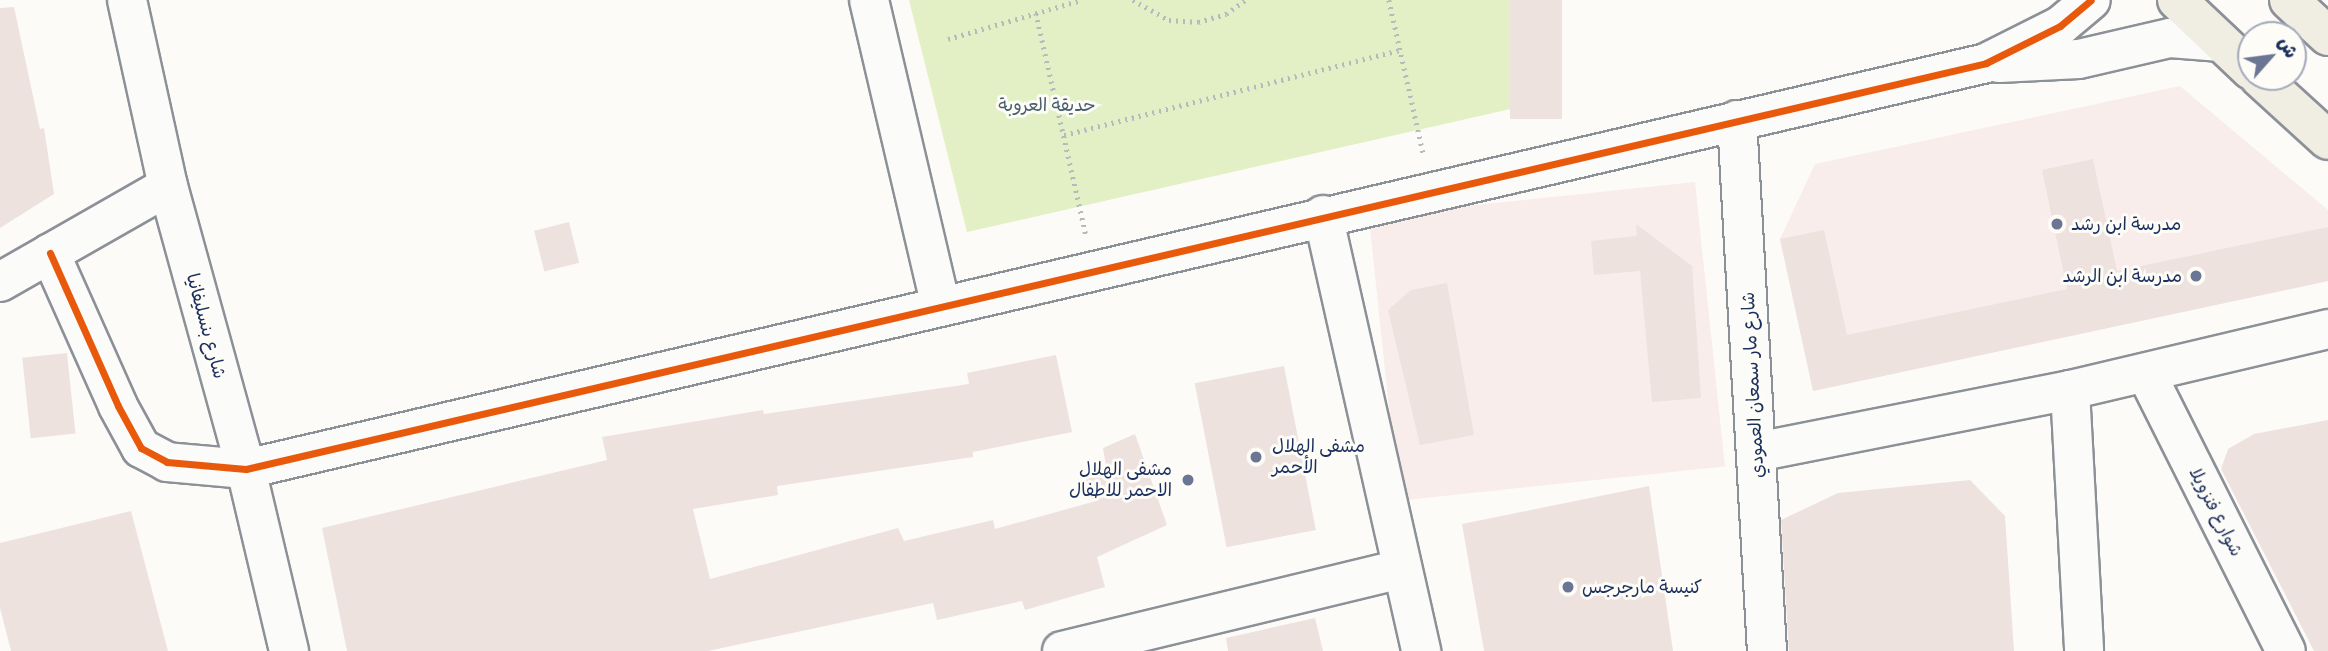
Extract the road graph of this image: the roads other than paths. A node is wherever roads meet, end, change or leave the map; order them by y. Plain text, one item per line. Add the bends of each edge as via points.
1 (127, 0) edge
2 (869, 0) edge
3 (2091, 0) edge
4 (2177, 0) edge
5 (2290, 0) edge
6 (2328, 36) edge
7 (2221, 42) junction
8 (2237, 57) edge
9 (1986, 63) junction
10 (2274, 91) edge
11 (1737, 120) junction
12 (2328, 140) edge
13 (168, 186) junction
14 (1323, 215) junction
15 (50, 253) junction
16 (0, 282) edge
17 (942, 307) junction
18 (2328, 329) edge
19 (2146, 373) junction
20 (2070, 390) junction
21 (1757, 452) junction
22 (246, 469) junction
23 (1401, 569) junction
24 (289, 651) edge
25 (1062, 651) edge
26 (1421, 651) edge
27 (1767, 651) edge
28 (2084, 651) edge
29 (2286, 651) edge

1 - 13 street, شارع بنسليفانيا
2 - 17 street
3 - 9 street via 2051,32
4 - 7 main road
5 - 6 main road
7 - 8 main road
7 - 9 street via 2170,38 2079,59
9 - 11 street
10 - 12 main road
11 - 14 street
11 - 21 street, شارع مار سمعان العمودي
13 - 15 street
13 - 22 street, شارع بنسليفانيا
14 - 17 street
14 - 23 street
15 - 16 street
15 - 22 street via 118,406 142,448 167,462
17 - 22 street
18 - 19 street
19 - 20 street
19 - 29 street, شوارع فنزويلا
20 - 21 street
20 - 28 street
21 - 27 street, شارع مار سمعان العمودي
22 - 24 street, شارع بنسليفانيا
23 - 25 street
23 - 26 street

